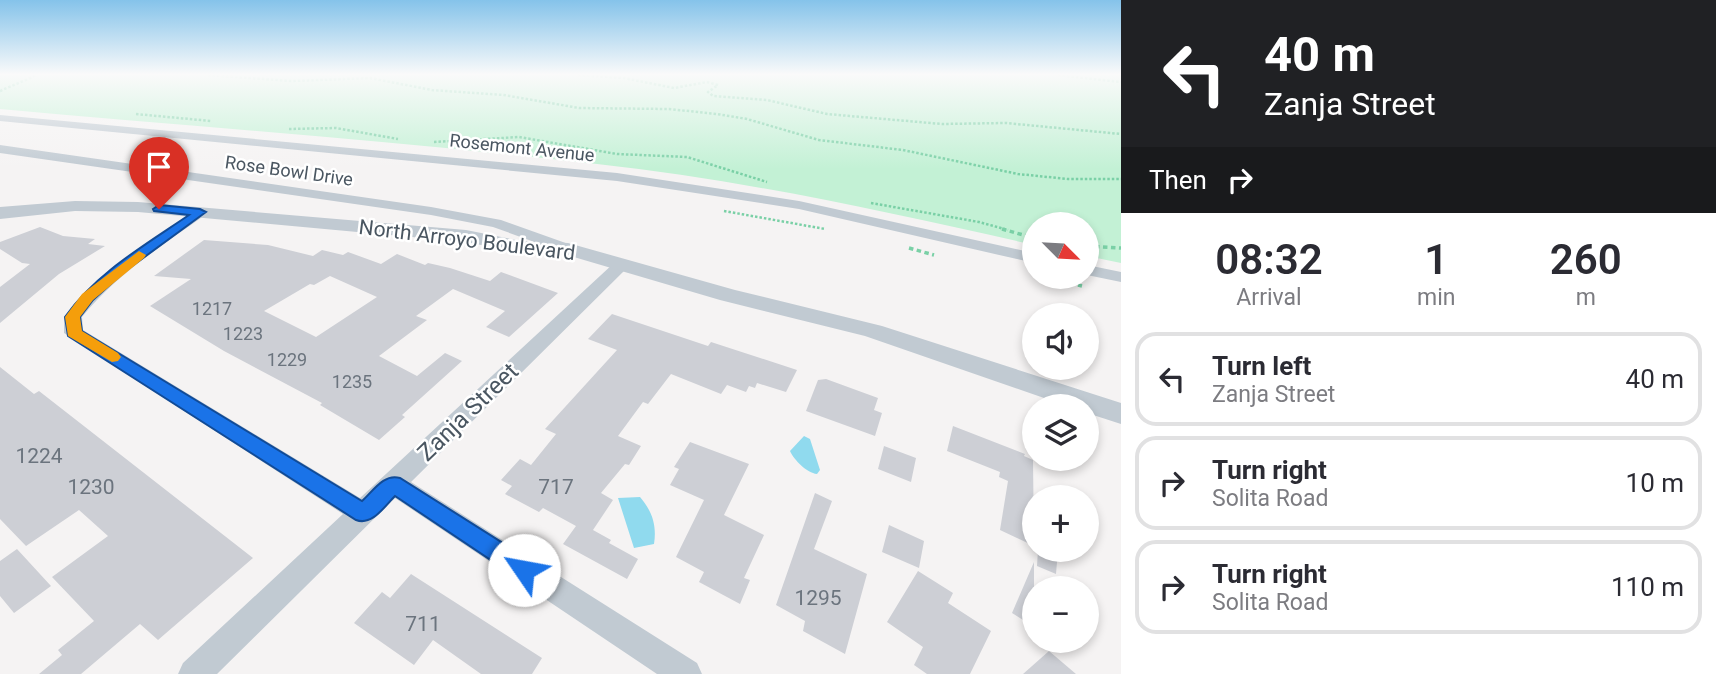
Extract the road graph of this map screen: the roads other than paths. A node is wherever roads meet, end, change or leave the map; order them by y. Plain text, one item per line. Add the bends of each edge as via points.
1 (0, 118) edge
2 (0, 149) edge
3 (200, 212) junction
4 (0, 213) edge
5 (568, 249) junction
6 (1022, 255) edge
7 (620, 265) junction
8 (1099, 272) edge
9 (1121, 277) edge
10 (1121, 414) edge
11 (393, 484) junction
12 (363, 513) junction
13 (194, 674) edge
14 (686, 674) edge

1 - 6 street, Rosemont Avenue via 617,177 799,205
2 - 5 street, Rose Bowl Drive via 431,211 496,223
3 - 4 street, North Arroyo Boulevard via 75,206
3 - 5 street, North Arroyo Boulevard
3 - 12 street via 87,297 73,317 74,333
5 - 7 street, North Arroyo Boulevard
7 - 10 street, North Arroyo Boulevard via 873,331
7 - 11 street, Zanja Street
8 - 9 street
11 - 12 street, Zanja Street
11 - 14 street
12 - 13 street, Zanja Street

